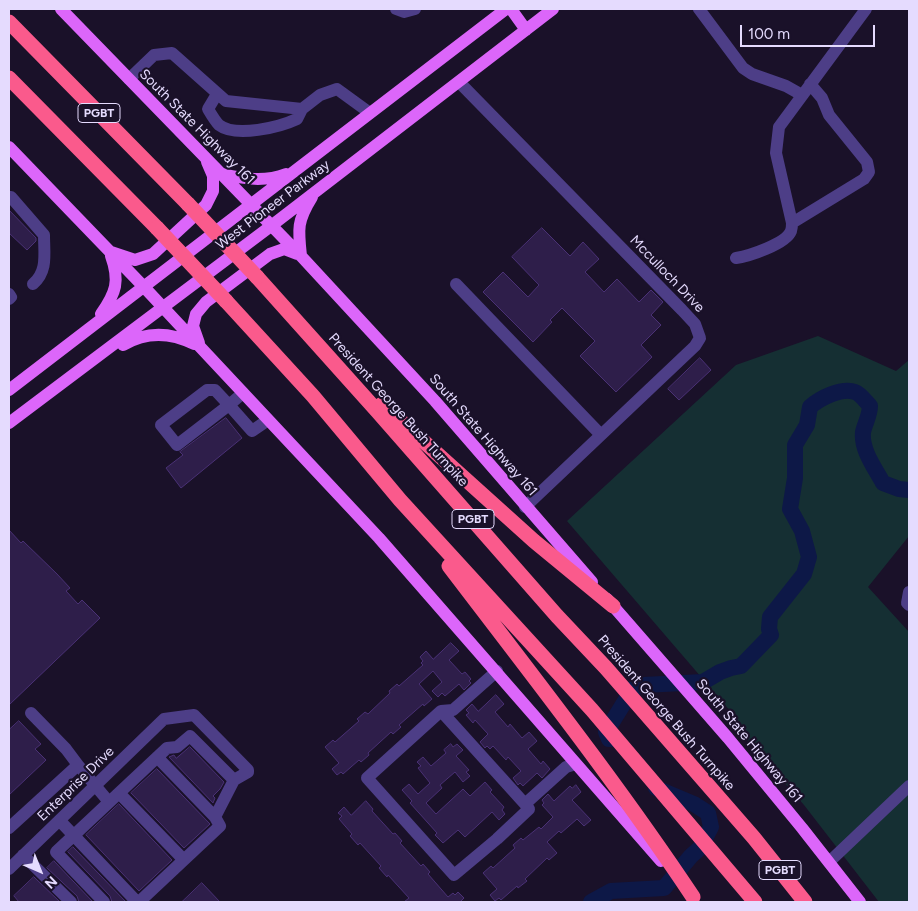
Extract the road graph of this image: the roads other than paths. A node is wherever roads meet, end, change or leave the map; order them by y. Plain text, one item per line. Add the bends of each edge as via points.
1 (61, 9) edge
2 (396, 9) edge
3 (415, 9) edge
4 (506, 9) edge
5 (511, 9) edge
6 (554, 9) edge
7 (699, 9) edge
8 (866, 9) edge
9 (9, 22) edge
10 (526, 30) junction
11 (9, 78) edge
12 (129, 79) junction
13 (459, 82) junction
14 (810, 84) junction
15 (217, 94) junction
16 (802, 95) junction
17 (302, 109) junction
18 (370, 112) junction
19 (9, 147) edge
20 (205, 158) junction
21 (296, 170) junction
22 (222, 174) junction
23 (316, 190) junction
24 (9, 197) edge
25 (252, 204) junction
26 (792, 223) junction
27 (271, 226) junction
28 (109, 252) junction
29 (301, 256) junction
30 (736, 258) dead end
31 (33, 284) dead end
32 (456, 284) dead end
33 (144, 287) junction
34 (9, 294) edge
35 (9, 299) edge
36 (163, 307) junction
37 (95, 323) junction
38 (200, 348) junction
39 (98, 356) junction
40 (341, 370) junction
41 (9, 389) edge
42 (243, 393) junction
43 (229, 406) junction
44 (268, 420) junction
45 (9, 423) edge
46 (601, 435) junction
47 (400, 500) junction
48 (525, 507) junction
49 (909, 592) edge
50 (909, 605) edge
51 (613, 606) junction
52 (497, 671) junction
53 (441, 711) junction
54 (31, 713) dead end
55 (157, 757) junction
56 (576, 764) junction
57 (78, 765) junction
58 (234, 780) junction
59 (96, 785) junction
60 (909, 786) edge
61 (119, 793) junction
62 (109, 802) junction
63 (525, 804) junction
64 (215, 817) junction
65 (60, 821) junction
66 (9, 828) edge
67 (73, 835) junction
68 (23, 855) junction
69 (184, 860) junction
70 (829, 862) junction
71 (9, 869) edge
72 (695, 900) edge
73 (71, 902) edge
74 (104, 902) edge
75 (138, 902) edge
76 (755, 902) edge
77 (805, 902) edge
78 (860, 902) edge

1 - 12 main road, South State Highway 161
2 - 3 street via 404,12
4 - 18 main road, West Pioneer Parkway
5 - 10 main road
6 - 10 main road, West Pioneer Parkway
7 - 16 street via 744,68
8 - 14 street
9 - 40 highway, President George Bush Turnpike / PGBT, bridge via 188,204
10 - 13 main road, West Pioneer Parkway
11 - 47 highway, PGBT, bridge via 226,302 313,396
12 - 15 street via 154,55 172,53
12 - 20 main road, South State Highway 161
13 - 23 main road, West Pioneer Parkway
13 - 46 street, Mcculloch Drive via 695,324 700,338 695,346
14 - 16 street
14 - 26 street via 822,98 829,115 867,162 869,172 864,179
15 - 17 street via 226,100
15 - 17 street via 208,109 220,125 236,132 282,126 297,119
16 - 26 street via 779,127 776,153
17 - 18 street via 320,95 337,89
18 - 21 main road, West Pioneer Parkway
19 - 28 main road
20 - 22 main road, South State Highway 161
20 - 28 main road via 213,176 213,191 206,205 153,254 135,260
21 - 22 main road via 253,180
21 - 25 main road, West Pioneer Parkway
22 - 25 main road, South State Highway 161
23 - 27 main road, West Pioneer Parkway
23 - 29 main road via 299,223
24 - 31 street via 44,236 44,270
25 - 27 main road, South State Highway 161
25 - 33 main road, West Pioneer Parkway
26 - 30 street via 791,232 783,240
27 - 29 main road, South State Highway 161
27 - 36 main road, West Pioneer Parkway
28 - 33 main road
28 - 37 main road via 115,268 115,291
29 - 38 main road via 284,249 270,254 206,302 196,314 193,326
29 - 48 main road, South State Highway 161 via 435,401
32 - 46 street
33 - 36 main road
33 - 37 main road, West Pioneer Parkway
34 - 35 street via 12,297
36 - 38 main road
36 - 39 main road, West Pioneer Parkway
37 - 41 main road, West Pioneer Parkway
38 - 39 main road via 181,338 153,335 132,340
38 - 42 main road
39 - 45 main road, West Pioneer Parkway
40 - 51 highway via 534,541
40 - 77 highway, President George Bush Turnpike / PGBT via 606,668 754,838
42 - 43 street
42 - 44 main road
43 - 43 street via 177,445 162,425 207,390 215,390
43 - 44 street via 252,431
44 - 52 main road
46 - 48 street, Mcculloch Drive
47 - 72 highway via 529,668
47 - 76 highway, PGBT via 592,710
48 - 51 main road, South State Highway 161
49 - 50 street
51 - 70 main road, South State Highway 161 via 728,738
52 - 53 street via 453,710
52 - 56 main road
53 - 63 street
53 - 63 street via 367,778 424,843 454,875 529,809
54 - 57 street
55 - 58 street via 167,748 177,747 192,736
55 - 61 street
55 - 64 street
56 - 63 street via 566,766
56 - 72 main road
57 - 59 street
57 - 66 street
58 - 59 street, Enterprise Drive via 248,770 194,715 164,719
58 - 64 street
59 - 62 street
59 - 65 street, Enterprise Drive
60 - 70 street
61 - 62 street
61 - 69 street
62 - 67 street
64 - 69 street via 220,826
65 - 67 street
65 - 68 street, Enterprise Drive
67 - 74 street via 57,854
67 - 75 street
68 - 71 street, Enterprise Drive
68 - 73 street
69 - 75 street
70 - 78 main road, South State Highway 161

